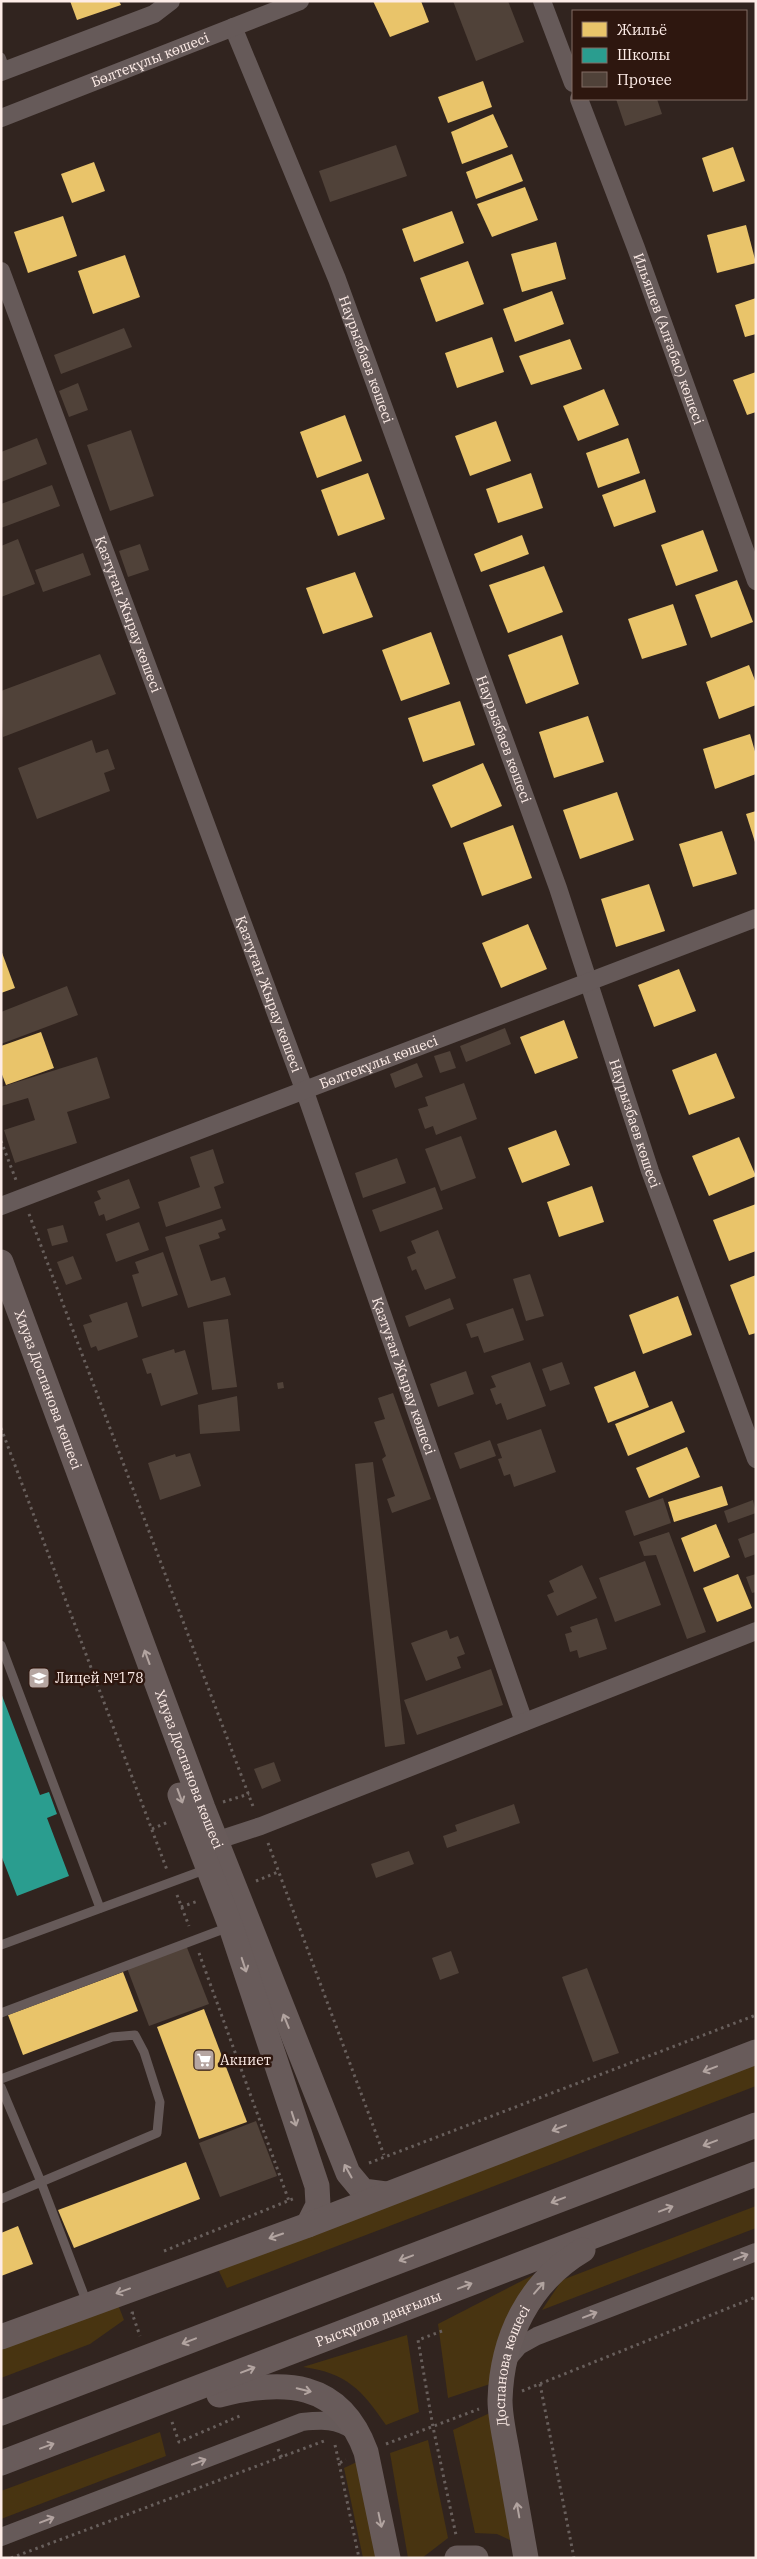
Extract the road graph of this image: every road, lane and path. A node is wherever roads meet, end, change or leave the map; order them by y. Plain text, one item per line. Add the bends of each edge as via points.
1 (170, 1) edge
2 (300, 1) edge
3 (542, 1) edge
4 (233, 27) junction
5 (3, 66) edge
6 (572, 80) edge
7 (579, 100) edge
8 (1, 118) edge
9 (1, 271) edge
10 (756, 581) edge
11 (756, 918) edge
12 (590, 982) junction
13 (304, 1089) junction
14 (1, 1141) edge
15 (23, 1198) junction
16 (1, 1206) edge
17 (1, 1262) edge
18 (1, 1306) edge
19 (1, 1428) edge
20 (756, 1459) edge
21 (756, 1631) edge
22 (1, 1645) edge
23 (524, 1722) junction
24 (257, 1816) dead end
25 (267, 1840) dead end
26 (212, 1855) junction
27 (171, 1881) junction
28 (100, 1908) junction
29 (239, 1925) junction
30 (194, 1940) junction
31 (1, 1946) edge
32 (1, 2013) edge
33 (756, 2015) edge
34 (756, 2052) edge
35 (1, 2079) edge
36 (1, 2087) edge
37 (756, 2125) edge
38 (384, 2155) junction
39 (348, 2173) junction
40 (756, 2174) edge
41 (41, 2182) junction
42 (317, 2186) junction
43 (386, 2194) junction
44 (1, 2199) edge
45 (289, 2201) junction
46 (629, 2223) junction
47 (308, 2225) junction
48 (756, 2252) edge
49 (158, 2253) dead end
50 (756, 2297) edge
51 (88, 2304) junction
52 (442, 2331) dead end
53 (1, 2337) edge
54 (504, 2365) junction
55 (540, 2384) junction
56 (517, 2394) dead end
57 (481, 2408) dead end
58 (1, 2412) edge
59 (246, 2414) dead end
60 (119, 2419) junction
61 (433, 2427) junction
62 (179, 2442) dead end
63 (384, 2445) dead end
64 (356, 2446) junction
65 (1, 2462) edge
66 (339, 2463) junction
67 (1, 2537) edge
68 (465, 2557) edge
69 (11, 2558) edge
70 (359, 2558) edge
71 (388, 2558) edge
72 (526, 2558) edge
73 (574, 2558) edge

1 - 5 street via 154,14
2 - 4 street, Бөлтекұлы көшесі
3 - 6 street
4 - 8 street, Бөлтекұлы көшесі
4 - 12 street, Наурызбаев көшесі via 337,279
7 - 10 street, Ильяшев (Алғабас) көшесі
9 - 13 street, Қазтуған Жырау көшесі
11 - 12 street, Бөлтекұлы көшесі
12 - 13 street, Бөлтекұлы көшесі
12 - 20 street, Наурызбаев көшесі via 650,1171
13 - 15 street, Бөлтекұлы көшесі
13 - 23 street, Қазтуған Жырау көшесі
14 - 15 path
15 - 16 street, Бөлтекұлы көшесі
15 - 24 path
26 -> 17 street, Хиуаз Доспанова көшесі
18 -> 26 street, Хиуаз Доспанова көшесі
19 - 27 path
21 - 23 street
22 - 28 lane
23 - 26 street via 270,1822
25 - 38 path
26 - 27 lane
26 - 29 street, Хиуаз Доспанова көшесі
27 - 28 lane
27 - 30 path
28 - 31 lane
29 - 30 lane
39 -> 29 street, Хиуаз Доспанова көшесі
29 -> 42 street, Хиуаз Доспанова көшесі
30 - 32 lane
30 - 45 path
33 - 38 path
34 -> 43 street
35 - 41 lane via 112,2037 135,2035 144,2052 160,2102 157,2133
36 - 41 lane
37 -> 58 street
38 - 39 path
39 - 43 street, Хиуаз Доспанова көшесі via 363,2191
46 -> 40 street, Рысқұлов даңғылы
41 - 44 lane
41 - 51 lane
42 - 45 path
42 - 47 street, Хиуаз Доспанова көшесі via 318,2205
43 - 47 street
45 - 49 path
54 -> 46 street, Доспанова көшесі via 524,2307 539,2287 565,2261
60 -> 46 street, Рысқұлов даңғылы
47 -> 51 street
54 -> 48 street via 519,2346 537,2336
50 - 55 path
51 - 53 street
52 - 61 path via 418,2340
72 -> 54 street, Доспанова көшесі via 500,2401
55 - 56 path
55 - 73 path
57 - 61 path
59 - 62 path
60 -> 64 street via 255,2386 282,2386 306,2390 328,2399 345,2414
65 -> 60 street, Рысқұлов даңғылы
61 - 63 path
61 - 68 path
64 - 66 path
67 -> 64 street via 302,2422 343,2423
64 -> 71 street via 366,2452
66 - 69 path via 335,2445 324,2441
66 - 70 path

